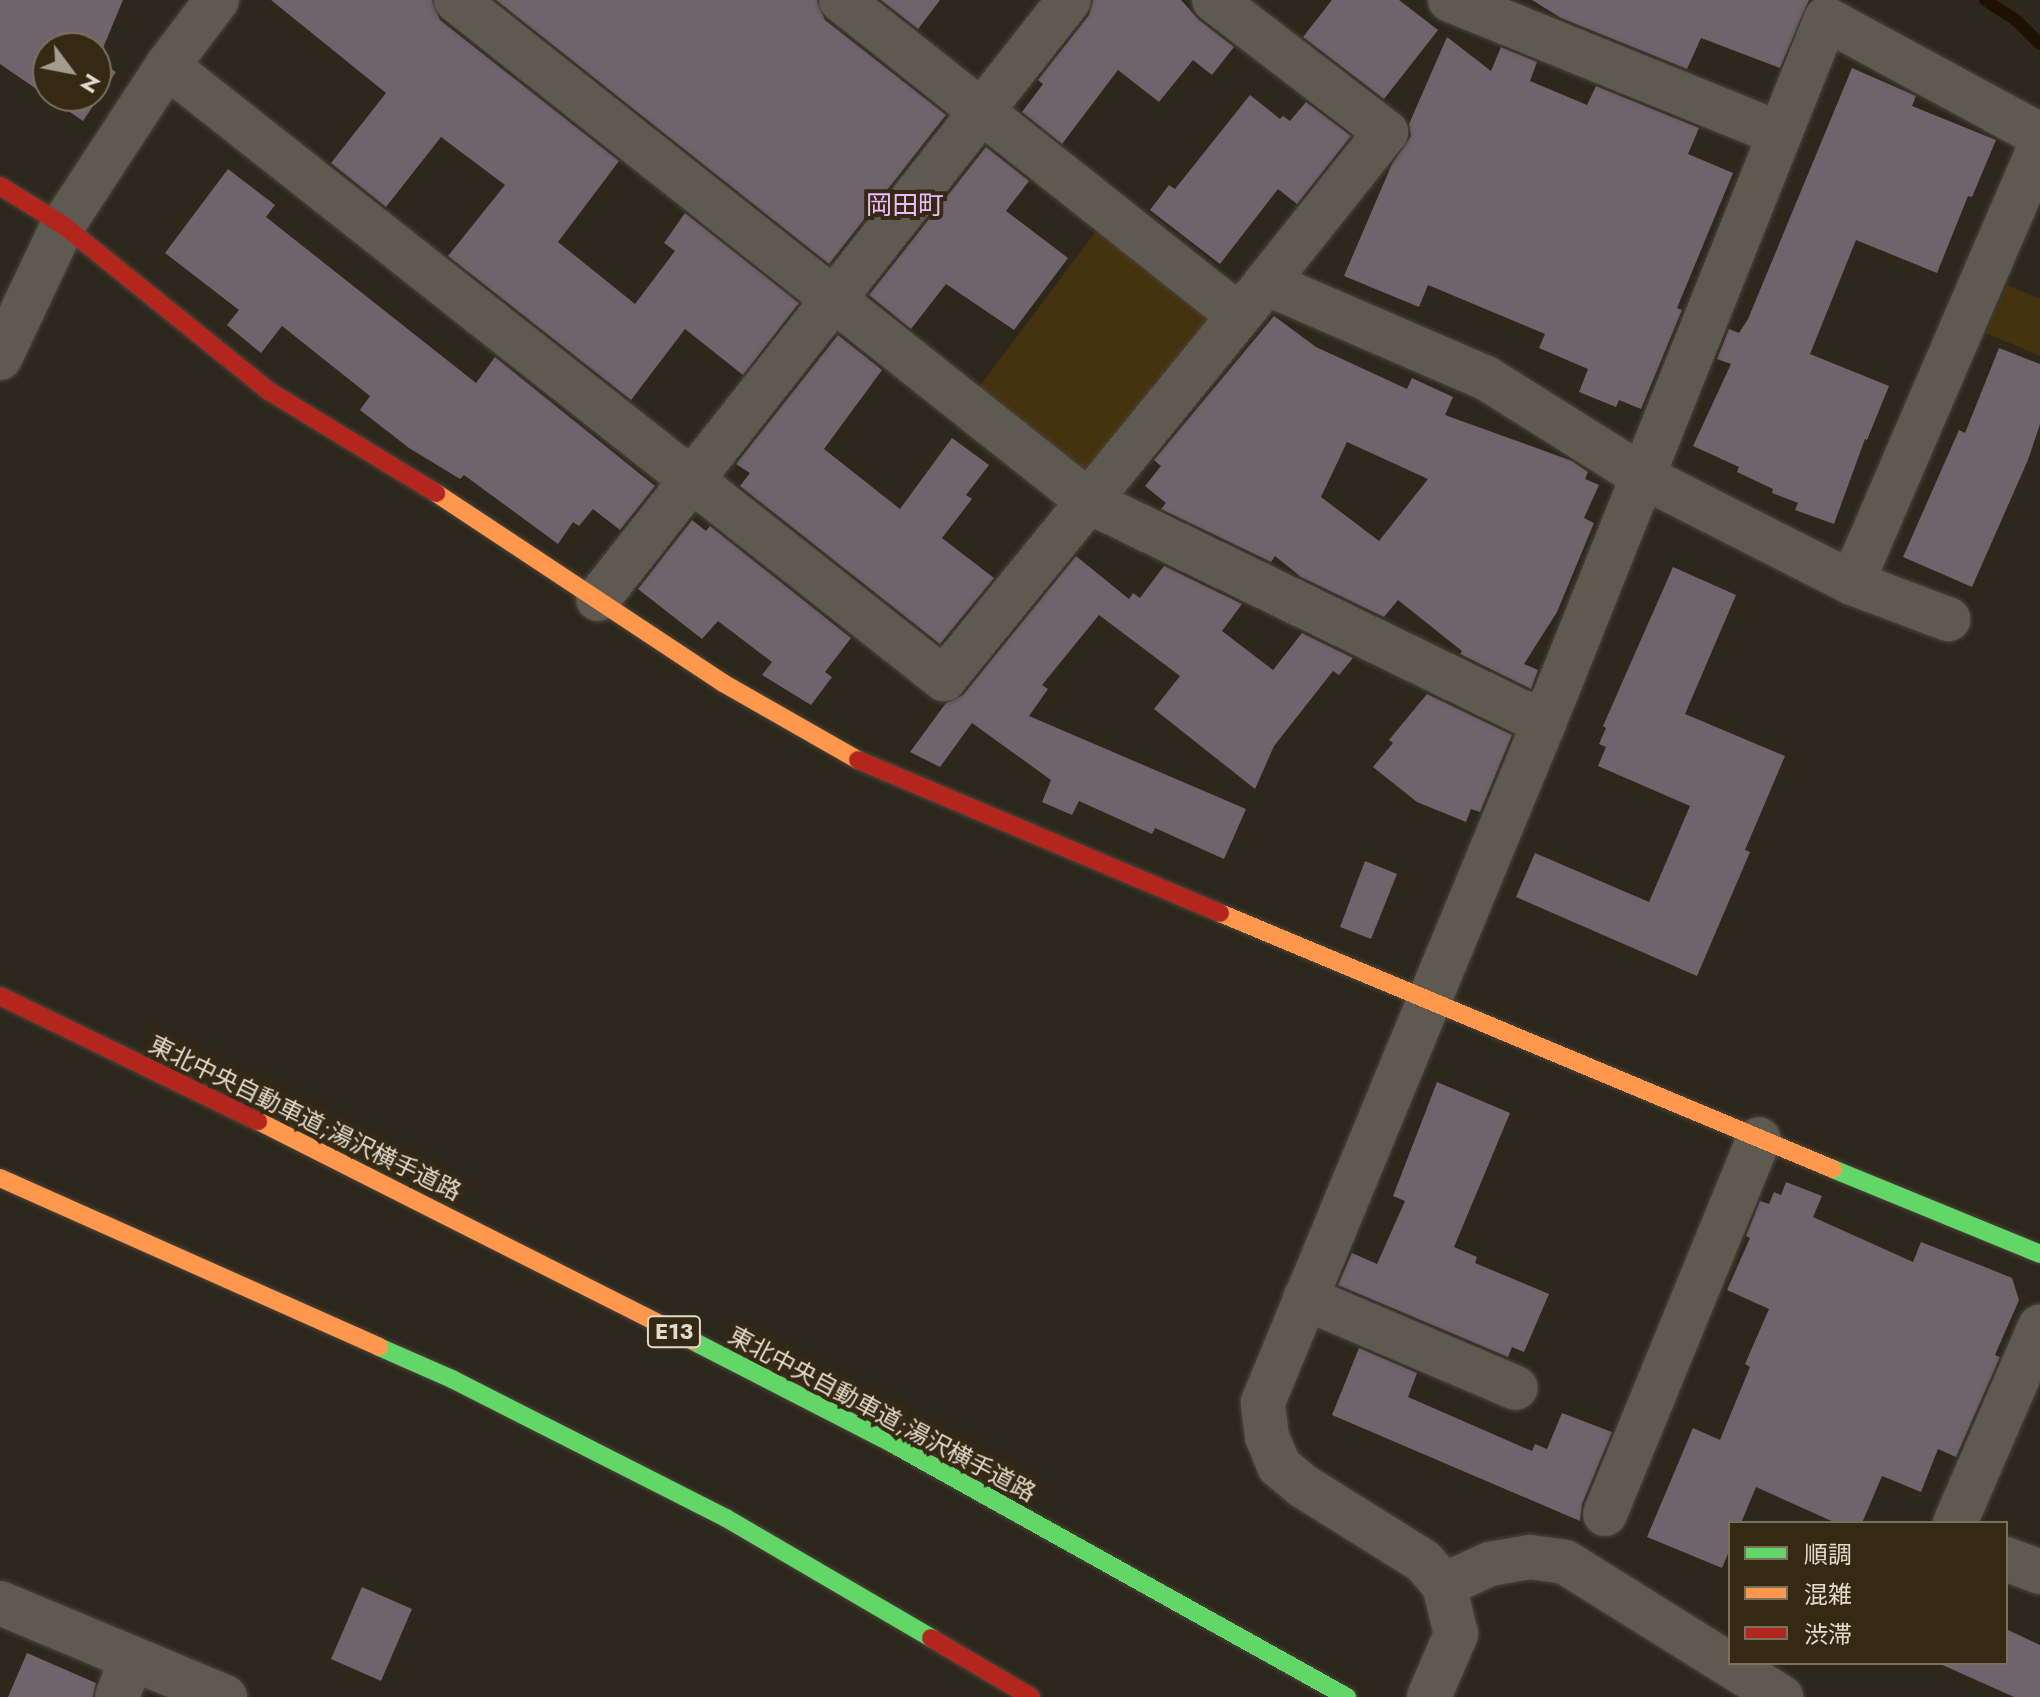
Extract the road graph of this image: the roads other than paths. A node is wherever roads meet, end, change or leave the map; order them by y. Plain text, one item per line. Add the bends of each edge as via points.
1 (217, 0) edge
2 (456, 0) edge
3 (841, 0) edge
4 (1069, 0) edge
5 (1214, 0) edge
6 (1450, 0) edge
7 (167, 66) junction
8 (979, 110) junction
9 (1778, 133) junction
10 (2040, 135) edge
11 (2040, 147) edge
12 (0, 186) edge
13 (63, 225) junction
14 (1266, 283) junction
15 (833, 299) junction
16 (1237, 314) junction
17 (0, 358) edge
18 (1644, 477) junction
19 (689, 480) junction
20 (1088, 501) junction
21 (1852, 583) junction
22 (598, 599) junction
23 (1948, 619) dead end
24 (1544, 723) junction
25 (0, 996) edge
26 (1429, 1002) junction
27 (1759, 1139) junction
28 (0, 1178) edge
29 (2040, 1254) edge
30 (1305, 1298) junction
31 (2040, 1327) edge
32 (1516, 1388) dead end
33 (1605, 1514) dead end
34 (1956, 1521) edge
35 (2008, 1560) edge
36 (2040, 1572) edge
37 (1444, 1585) junction
38 (0, 1603) edge
39 (1728, 1664) edge
40 (1730, 1665) edge
41 (124, 1678) edge
42 (1342, 1694) edge
43 (225, 1697) edge
44 (1031, 1697) edge
45 (1429, 1697) edge
46 (1781, 1697) edge

1 - 7 street
2 - 15 street
3 - 8 street
4 - 8 street
5 - 14 street via 1386,132
6 - 9 street
7 - 13 street
7 - 19 street
8 - 15 street
8 - 16 street
9 - 10 street via 1826,19
9 - 18 street
11 - 21 street
12 - 13 main road
13 - 17 street
13 - 22 main road via 269,391
14 - 16 street
14 - 18 street via 1486,378
15 - 19 street
15 - 20 street
16 - 20 street
18 - 21 street
18 - 24 street
19 - 20 street via 944,679
19 - 22 street
20 - 24 street
21 - 23 street
22 - 26 main road via 723,683 851,757
24 - 26 street
25 - 42 main road, 東北中央自動車道;湯沢横手道路 / E13 via 408,1194 893,1444
26 - 27 main road
26 - 30 street
27 - 29 main road
27 - 33 street
28 - 44 main road via 452,1379 726,1518
30 - 32 street
30 - 37 street via 1263,1402 1267,1437 1279,1466 1423,1561
31 - 34 street
35 - 36 street
37 - 39 street via 1490,1564 1530,1557 1565,1562
37 - 45 street via 1456,1634
38 - 41 street
40 - 46 street
41 - 43 street

